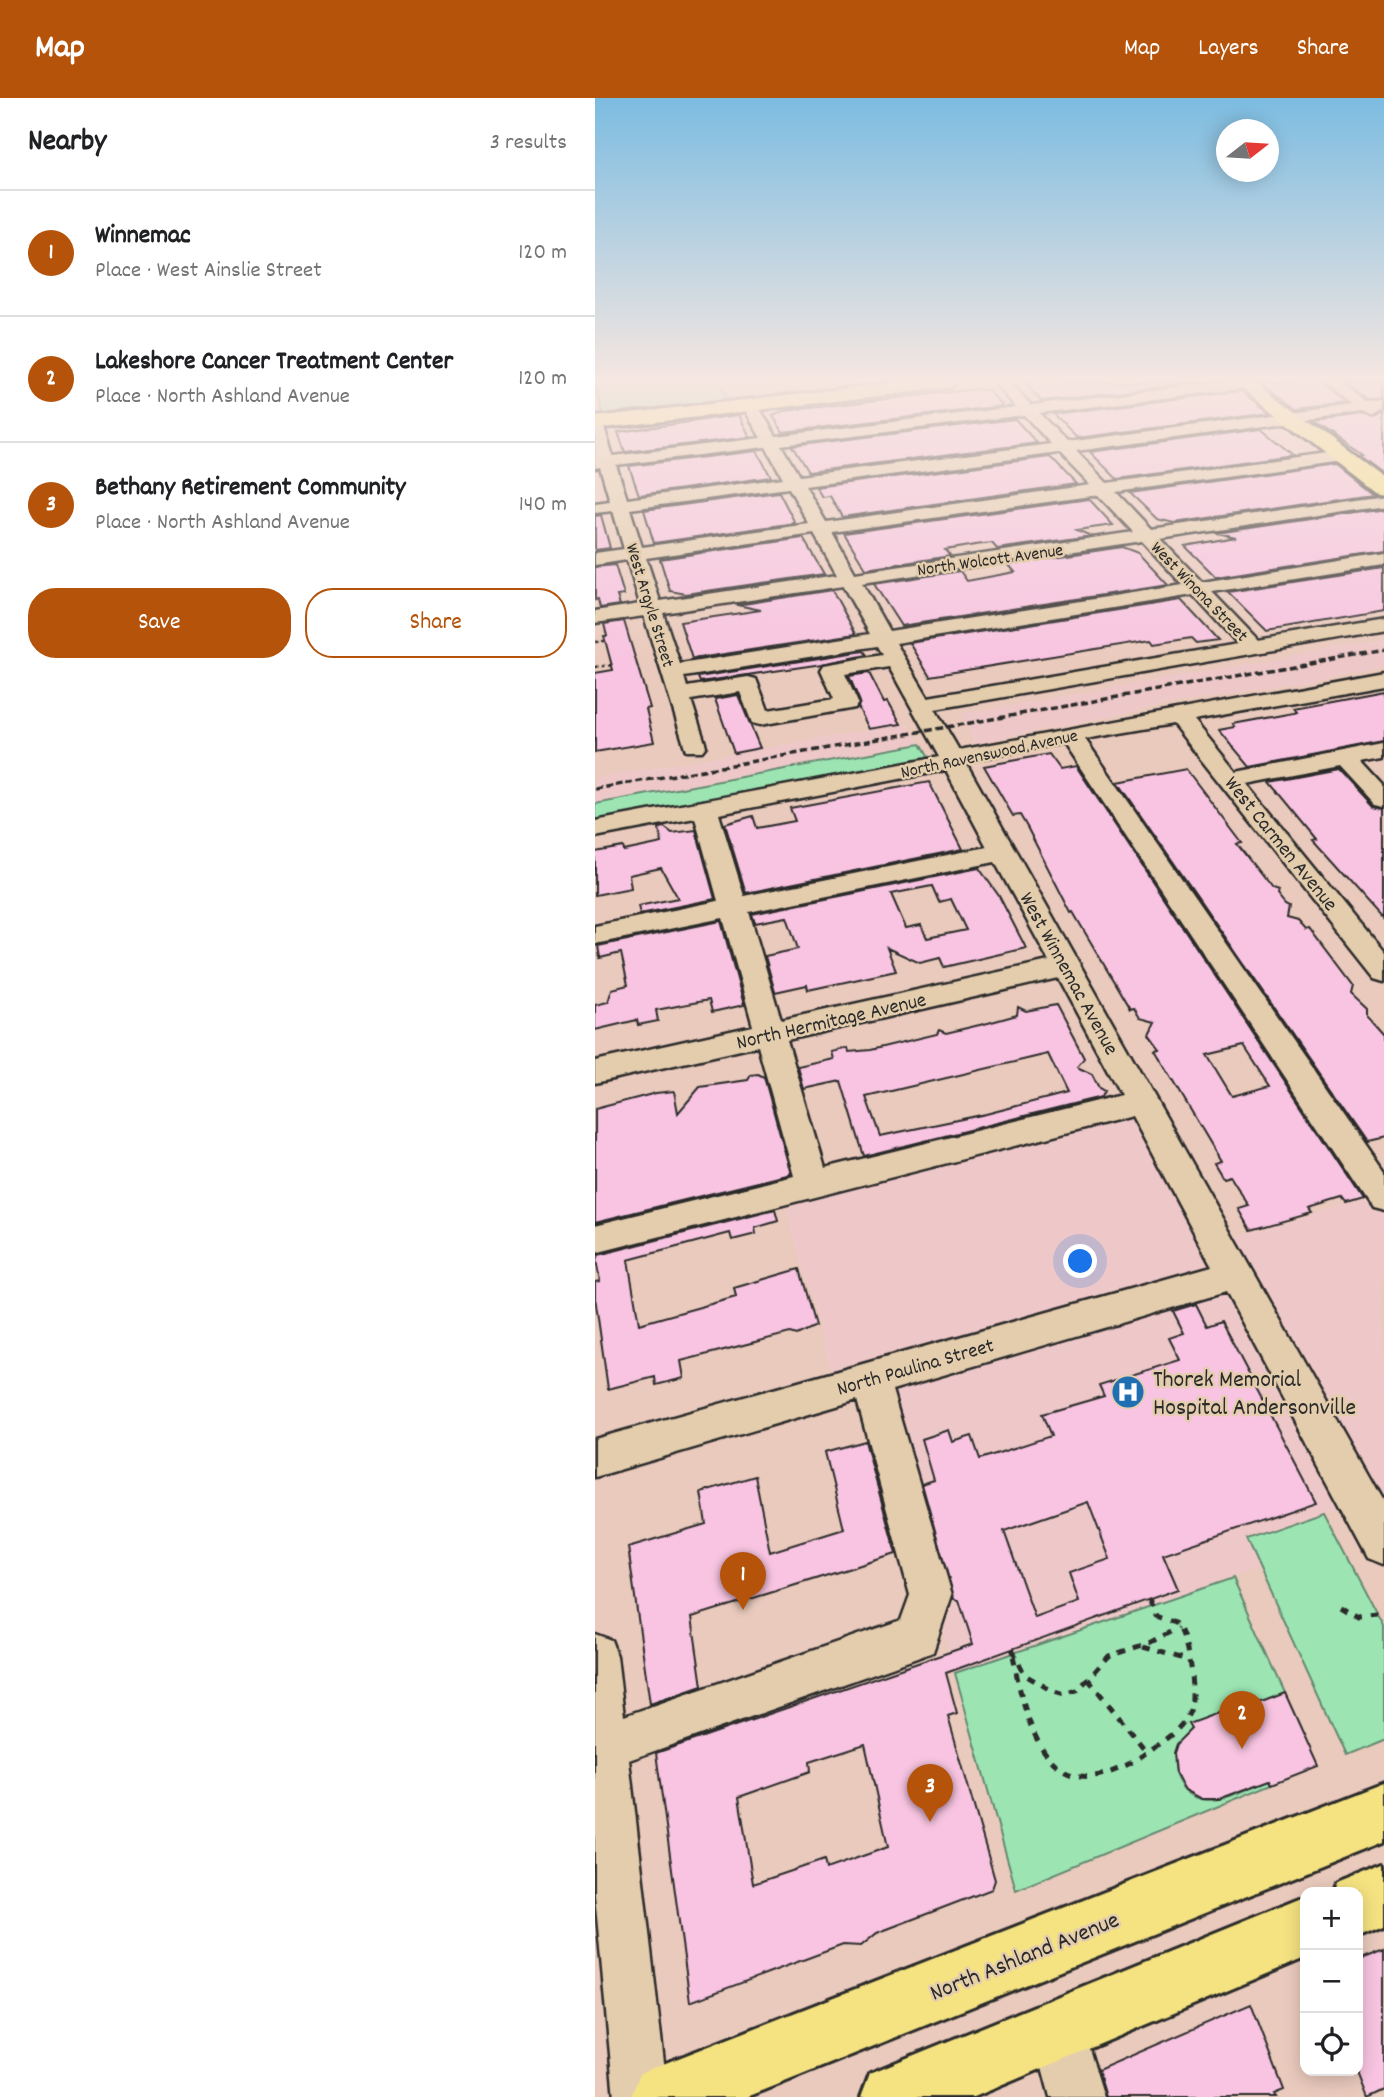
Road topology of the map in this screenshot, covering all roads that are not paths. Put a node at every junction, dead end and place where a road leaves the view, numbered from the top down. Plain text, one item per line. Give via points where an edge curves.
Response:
1 (607, 475) edge
2 (789, 475) edge
3 (853, 475) edge
4 (1090, 475) edge
5 (1202, 475) edge
6 (1367, 475) edge
7 (793, 483) junction
8 (1384, 488) edge
9 (1103, 489) junction
10 (1384, 500) edge
11 (620, 505) junction
12 (595, 509) edge
13 (819, 528) junction
14 (1147, 536) junction
15 (635, 554) junction
16 (595, 559) edge
17 (1384, 559) edge
18 (848, 580) junction
19 (1198, 588) junction
20 (652, 609) junction
21 (595, 617) edge
22 (1384, 625) edge
23 (881, 638) junction
24 (1254, 648) junction
25 (894, 660) junction
26 (671, 672) junction
27 (1384, 678) edge
28 (678, 695) junction
29 (921, 705) junction
30 (1179, 716) junction
31 (1070, 736) junction
32 (694, 746) dead end
33 (1384, 750) edge
34 (1345, 757) junction
35 (952, 759) junction
36 (1230, 779) junction
37 (1384, 799) edge
38 (705, 808) junction
39 (595, 829) edge
40 (1003, 852) junction
41 (733, 906) junction
42 (595, 935) edge
43 (1066, 967) junction
44 (1384, 971) edge
45 (769, 1033) junction
46 (595, 1072) edge
47 (1141, 1102) junction
48 (813, 1184) junction
49 (1384, 1198) edge
50 (595, 1239) edge
51 (1235, 1274) junction
52 (870, 1380) junction
53 (595, 1458) edge
54 (1384, 1544) edge
55 (595, 1656) edge
56 (600, 1747) edge
57 (1384, 1812) edge
58 (1384, 1894) edge
59 (1363, 1903) edge
60 (1300, 1929) edge
61 (1058, 2029) junction
62 (641, 2097) edge
63 (664, 2097) edge
64 (894, 2097) edge
65 (1077, 2097) edge

1 - 11 street, West Argyle Street
2 - 7 street, West Winnemac Avenue
3 - 7 street
4 - 9 street, West Winona Street
5 - 9 street
6 - 8 main road
7 - 11 street
7 - 13 street, West Winnemac Avenue
9 - 13 street
9 - 14 street, West Winona Street
10 - 14 street, North Wolcott Avenue
11 - 12 street
11 - 15 street, West Argyle Street
13 - 15 street
13 - 18 street, West Winnemac Avenue
14 - 18 street, North Wolcott Avenue
14 - 19 street, West Winona Street
15 - 16 street
15 - 20 street, West Argyle Street
17 - 19 street
18 - 20 street, North Wolcott Avenue
18 - 23 street, West Winnemac Avenue
19 - 23 street
19 - 24 street, West Winona Street
20 - 21 street, North Wolcott Avenue
20 - 26 street, West Argyle Street
22 - 24 street
23 - 25 street, West Winnemac Avenue
23 - 26 street
24 - 29 street
25 - 28 street via 832,670 847,703 760,718 748,684
25 - 29 street, West Winnemac Avenue
26 - 28 street, West Argyle Street
27 - 30 street, North Ravenswood Avenue
28 - 32 street, West Argyle Street
29 - 35 street, West Winnemac Avenue
30 - 31 street, North Ravenswood Avenue
30 - 36 street, West Carmen Avenue
31 - 35 street, North Ravenswood Avenue
31 - 49 street
33 - 34 street
34 - 36 street
34 - 37 street
35 - 38 street, North Ravenswood Avenue via 936,766
35 - 40 street, West Winnemac Avenue
36 - 44 street, West Carmen Avenue
38 - 39 street, North Ravenswood Avenue
38 - 41 street
40 - 41 street
40 - 43 street, West Winnemac Avenue
41 - 42 street
41 - 45 street
43 - 45 street, North Hermitage Avenue
43 - 47 street, West Winnemac Avenue
45 - 46 street, North Hermitage Avenue
45 - 48 street
47 - 48 street
47 - 51 street, West Winnemac Avenue
48 - 50 street
51 - 52 street, North Paulina Street
51 - 54 street, West Winnemac Avenue
52 - 53 street, North Paulina Street
52 - 56 street via 931,1595 917,1636
55 - 56 street
56 - 62 street
57 - 63 main road, North Ashland Avenue
58 - 59 main road
60 - 61 main road
61 - 64 main road
61 - 65 street

